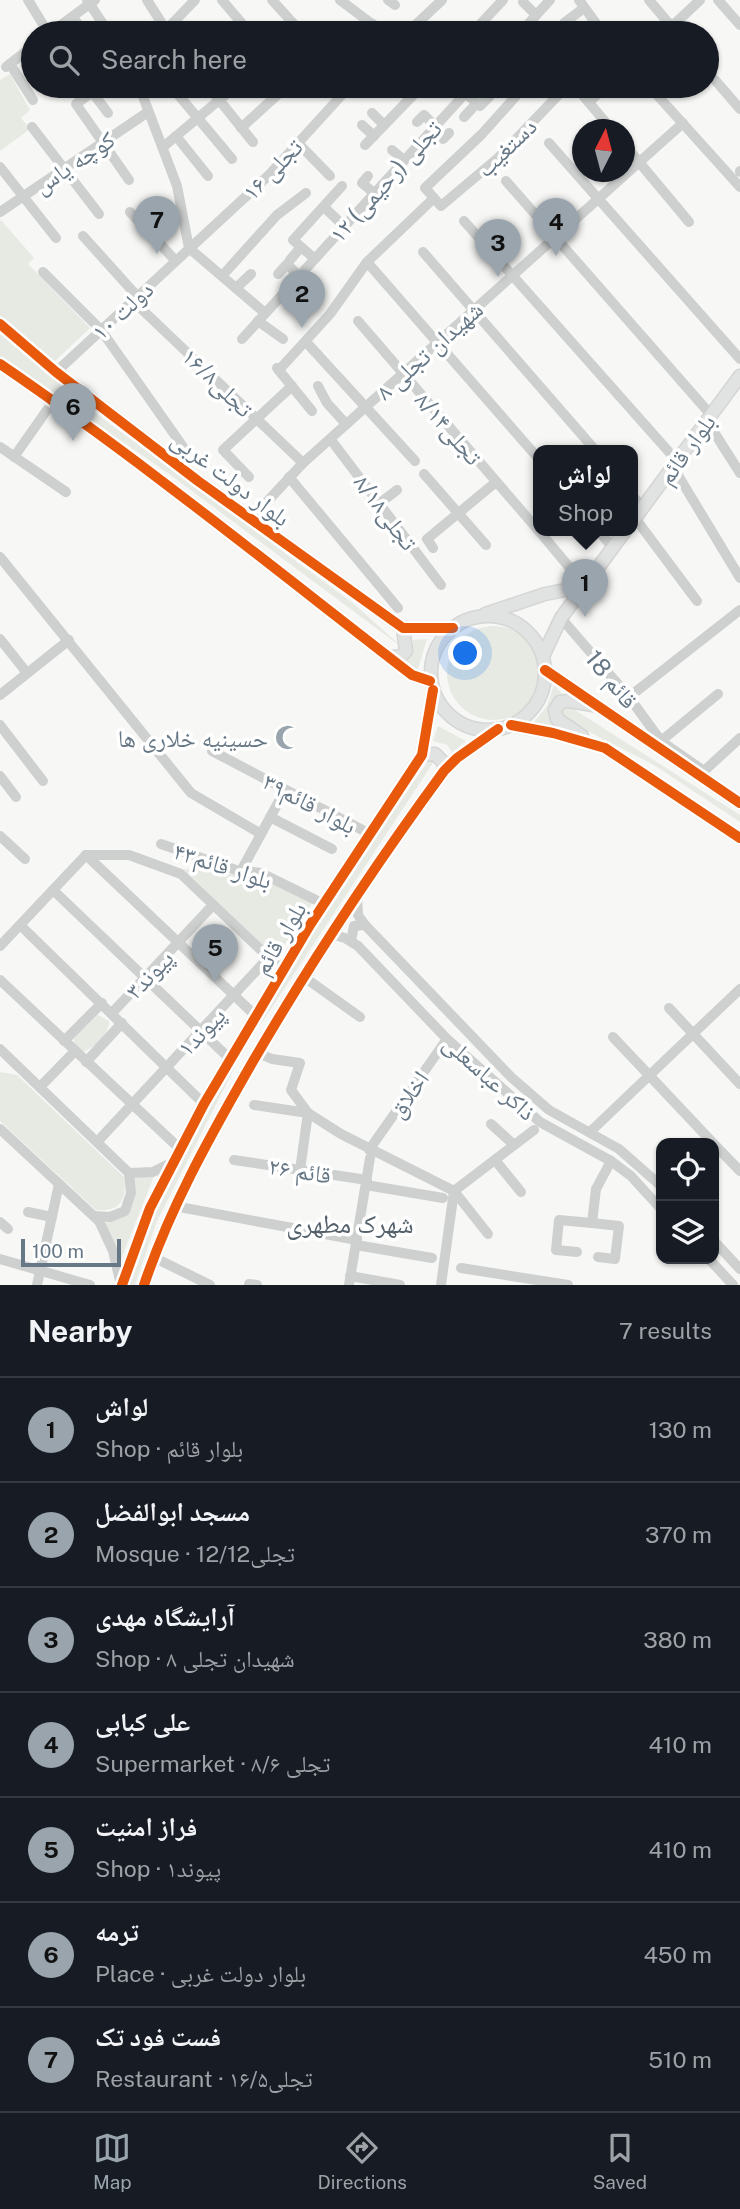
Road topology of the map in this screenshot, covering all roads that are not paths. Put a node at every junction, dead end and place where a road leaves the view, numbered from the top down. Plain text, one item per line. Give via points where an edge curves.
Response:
1 (28, 0) edge
2 (195, 0) edge
3 (222, 0) edge
4 (272, 0) edge
5 (340, 0) edge
6 (442, 0) edge
7 (503, 0) edge
8 (550, 0) edge
9 (649, 0) edge
10 (700, 0) edge
11 (718, 0) edge
12 (90, 1) edge
13 (147, 1) edge
14 (523, 2) dead end
15 (582, 4) edge
16 (46, 5) dead end
17 (137, 9) dead end
18 (231, 11) junction
19 (35, 12) junction
20 (536, 15) junction
21 (73, 17) junction
22 (222, 20) dead end
23 (41, 21) edge
24 (67, 21) edge
25 (76, 21) edge
26 (102, 21) edge
27 (160, 21) edge
28 (177, 21) edge
29 (240, 21) edge
30 (291, 21) edge
31 (369, 21) edge
32 (420, 21) edge
33 (483, 21) edge
34 (531, 21) edge
35 (566, 21) edge
36 (594, 21) edge
37 (664, 21) edge
38 (680, 21) edge
39 (740, 25) edge
40 (21, 55) edge
41 (21, 81) edge
42 (719, 85) edge
43 (84, 98) edge
44 (101, 98) edge
45 (143, 98) edge
46 (181, 98) edge
47 (221, 98) edge
48 (274, 98) edge
49 (339, 98) edge
50 (409, 98) edge
51 (461, 98) edge
52 (475, 98) edge
53 (488, 98) edge
54 (515, 98) edge
55 (556, 98) edge
56 (586, 98) edge
57 (594, 98) edge
58 (660, 98) edge
59 (219, 100) junction
60 (589, 102) junction
61 (479, 105) junction
62 (740, 109) edge
63 (148, 112) junction
64 (108, 113) dead end
65 (372, 113) dead end
66 (197, 117) junction
67 (464, 117) dead end
68 (603, 119) edge
69 (417, 122) dead end
70 (683, 123) junction
71 (362, 125) dead end
72 (384, 125) junction
73 (32, 127) dead end
74 (242, 128) junction
75 (434, 128) junction
76 (449, 133) dead end
77 (176, 136) junction
78 (374, 136) junction
79 (253, 142) dead end
80 (103, 143) junction
81 (549, 143) dead end
82 (298, 144) junction
83 (365, 145) dead end
84 (163, 147) junction
85 (392, 150) dead end
86 (635, 156) edge
87 (232, 159) dead end
88 (404, 160) junction
89 (640, 162) junction
90 (0, 167) edge
91 (64, 169) junction
92 (208, 176) dead end
93 (330, 176) dead end
94 (368, 176) dead end
95 (129, 180) dead end
96 (506, 181) dead end
97 (342, 186) dead end
98 (740, 187) edge
99 (306, 193) dead end
100 (374, 193) junction
101 (23, 197) junction
102 (599, 198) junction
103 (437, 202) junction
104 (324, 207) junction
105 (0, 212) edge
106 (130, 212) dead end
107 (99, 214) dead end
108 (464, 221) dead end
109 (689, 222) dead end
110 (344, 226) junction
111 (83, 236) dead end
112 (556, 237) junction
113 (56, 238) dead end
114 (301, 247) junction
115 (189, 248) junction
116 (423, 252) dead end
117 (315, 259) junction
118 (175, 260) junction
119 (290, 260) dead end
120 (368, 262) junction
121 (43, 272) dead end
122 (251, 274) dead end
123 (278, 274) dead end
124 (306, 274) junction
125 (222, 276) junction
126 (512, 276) junction
127 (236, 288) junction
128 (135, 298) junction
129 (474, 311) junction
130 (262, 317) junction
131 (358, 321) dead end
132 (0, 324) edge
133 (101, 330) junction
134 (242, 339) dead end
135 (283, 339) dead end
136 (439, 342) junction
137 (307, 343) junction
138 (740, 359) edge
139 (0, 364) edge
140 (56, 372) junction
141 (402, 374) junction
142 (740, 376) edge
143 (292, 386) junction
144 (318, 386) dead end
145 (54, 400) junction
146 (366, 407) junction
147 (312, 411) dead end
148 (709, 418) junction
149 (256, 419) junction
150 (346, 425) junction
151 (331, 440) junction
152 (591, 445) edge
153 (0, 447) edge
154 (186, 451) dead end
155 (533, 452) edge
156 (14, 457) junction
157 (415, 461) dead end
158 (303, 463) junction
159 (675, 464) junction
160 (740, 472) edge
161 (424, 474) dead end
162 (249, 477) dead end
163 (286, 481) junction
164 (496, 482) junction
165 (397, 490) dead end
166 (66, 492) dead end
167 (380, 503) junction
168 (460, 512) junction
169 (638, 515) edge
170 (638, 517) edge
171 (251, 519) junction
172 (533, 525) edge
173 (542, 536) edge
174 (603, 536) edge
175 (621, 536) edge
176 (486, 545) dead end
177 (433, 548) dead end
178 (613, 548) junction
179 (0, 557) edge
180 (740, 578) edge
181 (441, 584) dead end
182 (585, 586) junction
183 (697, 601) dead end
184 (398, 608) dead end
185 (740, 610) edge
186 (477, 617) junction
187 (561, 618) junction
188 (403, 628) junction
189 (453, 628) junction
190 (0, 639) edge
191 (69, 640) junction
192 (542, 656) junction
193 (389, 657) junction
194 (545, 670) junction
195 (27, 673) junction
196 (431, 686) junction
197 (718, 694) dead end
198 (0, 695) edge
199 (629, 697) junction
200 (600, 707) junction
201 (0, 725) edge
202 (511, 725) junction
203 (498, 729) junction
204 (740, 738) edge
205 (660, 741) junction
206 (605, 748) junction
207 (212, 751) dead end
208 (422, 755) junction
209 (444, 771) junction
210 (0, 776) edge
211 (43, 780) dead end
212 (285, 790) junction
213 (16, 797) dead end
214 (740, 803) edge
215 (270, 817) junction
216 (261, 834) junction
217 (372, 835) junction
218 (0, 836) edge
219 (740, 838) edge
220 (161, 844) dead end
221 (332, 849) dead end
222 (86, 855) junction
223 (25, 859) dead end
224 (242, 871) junction
225 (52, 890) junction
226 (358, 891) junction
227 (324, 904) junction
228 (214, 905) junction
229 (20, 925) junction
230 (365, 925) junction
231 (330, 934) junction
232 (351, 941) junction
233 (180, 942) junction
234 (0, 946) edge
235 (269, 957) junction
236 (284, 971) junction
237 (304, 977) junction
238 (145, 978) junction
239 (0, 980) edge
240 (235, 995) junction
241 (738, 996) edge
242 (102, 1003) junction
243 (669, 1008) dead end
244 (112, 1013) junction
245 (360, 1017) dead end
246 (256, 1018) junction
247 (122, 1023) junction
248 (276, 1023) junction
249 (202, 1031) junction
250 (693, 1034) junction
251 (613, 1037) dead end
252 (447, 1039) junction
253 (242, 1040) junction
254 (64, 1041) junction
255 (0, 1049) edge
256 (75, 1051) junction
257 (258, 1052) junction
258 (230, 1059) junction
259 (86, 1062) junction
260 (166, 1066) junction
261 (649, 1075) junction
262 (740, 1084) edge
263 (40, 1087) junction
264 (131, 1104) junction
265 (204, 1104) junction
266 (254, 1105) dead end
267 (308, 1113) junction
268 (491, 1124) dead end
269 (0, 1129) edge
270 (534, 1130) dead end
271 (590, 1132) junction
272 (709, 1138) edge
273 (97, 1142) junction
274 (514, 1144) junction
275 (179, 1148) junction
276 (719, 1148) edge
277 (370, 1154) junction
278 (234, 1160) dead end
279 (495, 1160) junction
280 (611, 1161) junction
281 (171, 1163) junction
282 (300, 1170) junction
283 (740, 1171) edge
284 (129, 1173) junction
285 (366, 1182) junction
286 (656, 1182) edge
287 (59, 1184) junction
288 (454, 1191) junction
289 (521, 1192) dead end
290 (443, 1198) dead end
291 (656, 1204) edge
292 (174, 1206) junction
293 (27, 1212) dead end
294 (94, 1216) junction
295 (52, 1217) junction
296 (592, 1223) junction
297 (488, 1234) dead end
298 (356, 1242) junction
299 (719, 1246) edge
300 (577, 1252) dead end
301 (598, 1256) dead end
302 (153, 1257) junction
303 (432, 1258) dead end
304 (0, 1259) edge
305 (714, 1264) edge
306 (461, 1268) dead end
307 (740, 1269) edge
308 (40, 1271) junction
309 (349, 1281) edge
310 (530, 1282) edge
311 (37, 1285) edge
312 (90, 1285) edge
313 (122, 1285) edge
314 (144, 1285) edge
315 (210, 1285) edge
316 (400, 1285) edge
317 (442, 1285) edge
318 (568, 1285) edge
319 (733, 1285) edge

1 - 19 street
2 - 28 street
3 - 18 street
4 - 30 street
5 - 31 street
6 - 32 street
7 - 33 street
8 - 20 street
9 - 37 street
10 - 38 street
11 - 39 street
12 - 21 street
12 - 26 street
13 - 17 street
13 - 27 street
14 - 20 street
15 - 35 street
15 - 36 street
16 - 19 street
18 - 22 street
18 - 29 street
19 - 23 street
20 - 34 street
21 - 24 street
21 - 25 street
40 - 41 street via 8,65
42 - 62 street
43 - 80 street via 76,104
44 - 64 street
45 - 63 street
46 - 66 street
47 - 59 street
48 - 74 street
49 - 82 street, ۱۶ تجلی
50 - 72 street
51 - 75 street, ۱۲ تجلی (رحیمی)
52 - 61 street
53 - 61 street
54 - 103 street via 425,188
55 - 103 street, دستغیب via 498,159
56 - 60 street
57 - 60 street
58 - 70 street
59 - 66 street
59 - 74 street
60 - 68 street
61 - 67 street
63 - 80 street, کوچه یاس
63 - 84 street
65 - 72 street
66 - 77 street
66 - 87 street
69 - 75 street via 424,115
70 - 89 street, شهیدان تجلی ۸
70 - 98 street
71 - 78 street
72 - 78 street
73 - 91 street
74 - 79 street
75 - 76 street via 443,139
75 - 88 street, ۱۲ تجلی (رحیمی)
77 - 84 street
77 - 92 street
78 - 83 street
80 - 91 street, کوچه یاس
80 - 95 street
81 - 102 street
82 - 93 street
82 - 115 street, ۱۶ تجلی
84 - 115 street via 177,186
85 - 88 street
86 - 89 street
88 - 100 street, ۱۲ تجلی (رحیمی)
89 - 102 street, شهیدان تجلی ۸
89 - 109 street
90 - 101 street
91 - 101 street, کوچه یاس
91 - 107 street
94 - 100 street via 362,183
96 - 112 street
97 - 104 street
99 - 125 street via 277,215
100 - 110 street, ۱۲ تجلی (رحیمی)
101 - 105 street, کوچه یاس
101 - 113 street
102 - 112 street, شهیدان تجلی ۸
102 - 138 street
103 - 120 street, دستغیب
104 - 110 street
104 - 114 street via 293,240
106 - 118 street
108 - 126 street
110 - 117 street, ۱۲ تجلی (رحیمی)
111 - 128 street, تجلی۱۶/۸
112 - 126 street, شهیدان تجلی ۸
112 - 148 street
114 - 117 street
114 - 119 street
115 - 118 street, ۱۰ دولت
115 - 125 street
116 - 129 street
117 - 124 street, ۱۲ تجلی (رحیمی)
118 - 128 street, ۱۰ دولت
120 - 136 street
120 - 137 street, دستغیب
121 - 133 street
122 - 127 street
123 - 124 street via 287,264
124 - 130 street, ۱۲ تجلی (رحیمی)
125 - 127 street
126 - 129 street, شهیدان تجلی ۸
126 - 159 street
127 - 130 street
128 - 133 street, ۱۰ دولت
128 - 149 street, تجلی۱۶/۸
129 - 136 street, شهیدان تجلی ۸
129 - 152 street
130 - 134 street, ۱۲ تجلی (رحیمی)
130 - 135 street
131 - 141 street, تجلی۸‌/۱۴
132 - 140 main road, بلوار دولت غربی
133 - 140 street, ۱۰ دولت
133 - 154 street
136 - 141 street, شهیدان تجلی ۸
136 - 155 street
137 - 143 street, دستغیب via 278,369
137 - 146 street
139 - 145 main road, بلوار دولت غربی
140 - 171 main road, بلوار دولت غربی
141 - 146 street, شهیدان تجلی ۸
141 - 164 street, تجلی۸‌/۱۴
142 - 148 main road, بلوار قائم
143 - 147 street
143 - 149 street
144 - 150 street
145 - 156 street
145 - 193 main road, بلوار دولت غربی
146 - 150 street, شهیدان تجلی ۸
146 - 157 street
148 - 159 main road, بلوار قائم
148 - 160 street
149 - 158 street, تجلی۱۶/۸
149 - 162 street via 223,450
150 - 151 street, شهیدان تجلی ۸
151 - 158 street, شهیدان تجلی ۸
151 - 167 street, تجلی۸/۱۸
153 - 156 street
156 - 166 street
158 - 163 street, شهیدان تجلی ۸
159 - 169 main road, بلوار قائم
159 - 180 street
161 - 168 street
163 - 171 street, شهیدان تجلی ۸
163 - 184 street
164 - 168 street
164 - 172 street, تجلی۸‌/۱۴
165 - 167 street
167 - 181 street, تجلی۸/۱۸
168 - 176 street
168 - 177 street via 427,539
170 - 183 street
171 - 188 main road, بلوار دولت غربی
173 - 182 street, تجلی۸‌/۱۴
174 - 178 street
175 - 178 main road
178 - 182 main road
179 - 191 street
182 - 186 main road
182 - 187 main road
185 - 199 street
186 - 189 main road
186 - 192 main road via 517,624
187 - 192 main road
187 - 199 street, 18 قائم
188 - 189 main road
188 - 193 main road via 406,651 400,657
189 - 196 main road via 435,650
190 - 195 street
191 - 195 street
191 - 216 street via 191,793
192 - 194 main road
193 - 196 main road, بلوار دولت غربی
194 - 200 main road
194 - 202 main road via 540,697
195 - 198 street
196 - 203 main road via 447,714 458,722 470,728
196 - 208 main road, بلوار قائم
197 - 205 street
199 - 205 street, 18 قائم
200 - 206 main road via 569,701 560,702 555,710 557,719 571,730
200 - 214 main road
201 - 211 street
202 - 203 main road
202 - 206 main road
203 - 209 main road, بلوار قائم
204 - 205 street via 704,771
206 - 219 main road
207 - 212 street, بلوار قائم۳۹
208 - 209 main road via 435,754 444,763
208 - 217 main road, بلوار قائم
209 - 226 main road, بلوار قائم
210 - 213 street
212 - 215 street
212 - 217 street, بلوار قائم۳۹
215 - 216 street
215 - 221 street
216 - 224 street
217 - 227 main road, بلوار قائم
218 - 223 street
220 - 224 street, بلوار قائم۴۳
222 - 225 street
222 - 228 street via 129,856 181,874
222 - 233 street
224 - 227 street, بلوار قائم۴۳ via 261,873
225 - 229 street
225 - 238 street
226 - 230 street via 356,902
226 - 231 main road, بلوار قائم
227 - 236 main road, بلوار قائم
228 - 233 street, پیوند۳
228 - 235 street
229 - 234 street
229 - 242 street
230 - 232 street via 354,926
230 - 271 street, ذاکر عباسعلی via 512,1077 549,1110
231 - 232 street, ذاکر عباسعلی
231 - 237 main road, بلوار قائم
232 - 252 street, ذاکر عباسعلی
233 - 238 street, پیوند۳
233 - 240 street
235 - 236 street
235 - 240 street, پیوند۱
236 - 246 main road, بلوار قائم
237 - 245 street
237 - 248 main road, بلوار قائم
238 - 244 street, پیوند۳
238 - 249 street
239 - 254 street
240 - 246 street
240 - 249 street, پیوند۱
241 - 250 street
242 - 244 street
242 - 254 street, پیوند۳
243 - 250 street
244 - 247 street
246 - 248 main road via 255,1028 261,1033
246 - 253 main road, بلوار قائم
247 - 259 street, پیوند۳
247 - 260 street
248 - 257 main road, بلوار قائم
249 - 258 street
249 - 260 street, پیوند۱
250 - 261 street
250 - 262 street
251 - 261 street
252 - 277 street, اخلاق
252 - 280 street, ذاکر عباسعلی via 540,1122
253 - 257 main road via 255,1038
253 - 258 main road, بلوار قائم
254 - 256 street
255 - 263 street
256 - 259 street
256 - 263 street
257 - 267 street via 300,1063 291,1090
257 - 292 main road, بلوار قائم
258 - 265 main road, بلوار قائم
259 - 264 street
260 - 264 street, پیوند۱
260 - 265 street
261 - 271 street
261 - 272 street
263 - 273 street
264 - 273 street, پیوند۱
264 - 275 street
265 - 275 main road, بلوار قائم
266 - 267 street
267 - 277 street
267 - 282 street
268 - 274 street
269 - 287 street
270 - 274 street
271 - 286 street, ذاکر عباسعلی via 619,1149
273 - 284 street
274 - 279 street
275 - 281 main road, بلوار قائم
276 - 283 street
277 - 285 street
277 - 288 street
278 - 282 street, قائم ۲۶
279 - 288 street
279 - 289 street
280 - 291 street, ذاکر عباسعلی
280 - 296 street via 596,1189
281 - 284 street via 153,1171
281 - 313 main road, بلوار قائم
282 - 285 street, قائم ۲۶
284 - 294 street via 131,1194 125,1212
285 - 290 street, قائم ۲۶
285 - 298 street
287 - 294 street
287 - 295 street
288 - 297 street
288 - 317 street
292 - 298 street
292 - 302 main road, بلوار قائم
293 - 295 street
294 - 313 street via 109,1242
295 - 308 street
296 - 300 street via 559,1220 556,1250
296 - 301 street via 619,1226 615,1259
298 - 303 street
298 - 309 street
299 - 307 street
302 - 314 main road, بلوار قائم
302 - 315 street
304 - 308 street
305 - 319 street
306 - 310 street
308 - 311 street
308 - 312 street
309 - 316 street
310 - 318 street

